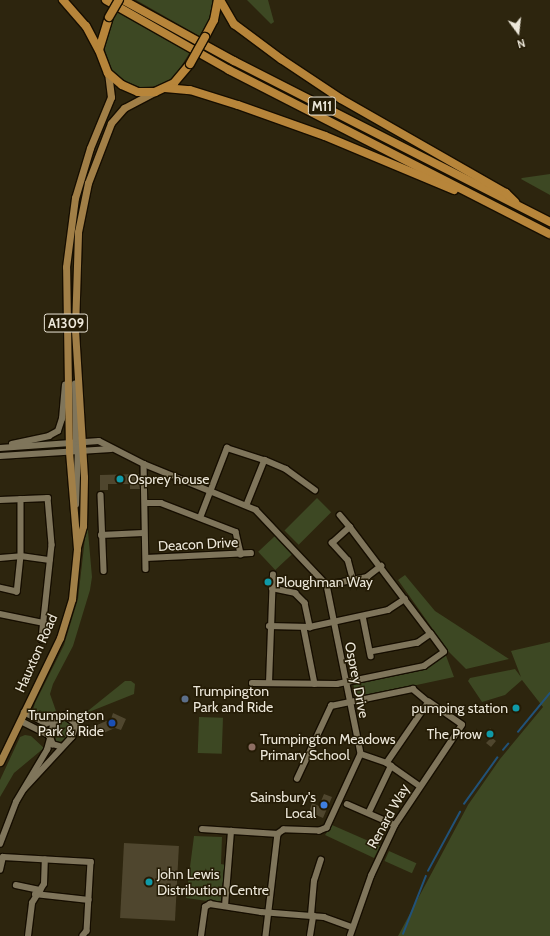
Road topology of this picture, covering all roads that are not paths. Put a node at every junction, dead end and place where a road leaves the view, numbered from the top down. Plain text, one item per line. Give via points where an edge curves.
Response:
1 (63, 0) edge
2 (106, 0) edge
3 (119, 0) edge
4 (123, 0) edge
5 (219, 0) edge
6 (99, 50) junction
7 (108, 73) junction
8 (165, 88) junction
9 (155, 92) junction
10 (481, 198) junction
11 (523, 208) junction
12 (550, 222) edge
13 (550, 234) edge
14 (75, 330) junction
15 (67, 362) junction
16 (72, 443) junction
17 (80, 446) junction
18 (0, 448) edge
19 (114, 450) junction
20 (0, 456) edge
21 (265, 460) junction
22 (144, 464) junction
23 (315, 490) dead end
24 (210, 491) junction
25 (101, 495) dead end
26 (21, 499) junction
27 (0, 500) edge
28 (145, 503) junction
29 (247, 505) junction
30 (340, 515) dead end
31 (200, 518) junction
32 (350, 527) junction
33 (144, 533) junction
34 (101, 535) junction
35 (77, 549) junction
36 (251, 553) dead end
37 (240, 554) junction
38 (21, 556) junction
39 (0, 558) edge
40 (146, 558) junction
41 (50, 560) junction
42 (381, 566) junction
43 (146, 569) dead end
44 (104, 571) dead end
45 (273, 575) dead end
46 (353, 580) junction
47 (327, 586) junction
48 (0, 588) edge
49 (272, 588) junction
50 (405, 599) junction
51 (0, 614) edge
52 (363, 616) junction
53 (334, 622) junction
54 (44, 623) junction
55 (269, 626) junction
56 (307, 627) junction
57 (431, 634) junction
58 (42, 639) dead end
59 (346, 682) junction
60 (252, 683) dead end
61 (269, 684) junction
62 (315, 684) junction
63 (426, 700) dead end
64 (350, 702) junction
65 (24, 712) junction
66 (21, 721) junction
67 (55, 722) junction
68 (50, 737) junction
69 (62, 747) junction
70 (361, 754) junction
71 (0, 762) edge
72 (389, 764) junction
73 (297, 779) dead end
74 (419, 785) junction
75 (24, 789) junction
76 (347, 804) dead end
77 (369, 812) junction
78 (395, 825) junction
79 (202, 829) dead end
80 (231, 831) junction
81 (278, 834) junction
82 (0, 844) edge
83 (46, 860) junction
84 (321, 860) dead end
85 (0, 870) edge
86 (16, 885) dead end
87 (40, 890) junction
88 (35, 894) junction
89 (89, 900) junction
90 (225, 906) junction
91 (269, 912) junction
92 (312, 915) junction
93 (352, 927) junction
94 (28, 936) edge
95 (83, 936) edge
96 (201, 936) edge
97 (266, 936) edge
98 (310, 936) edge
99 (350, 936) edge

1 - 6 highway via 86,26
2 - 10 highway, M11 via 229,70
3 - 6 highway, bridge via 109,17
4 - 11 highway, M11 via 234,61
5 - 8 highway, bridge via 214,20 190,64 180,78
5 - 11 highway, M11 via 234,24 281,59 341,99 506,193
6 - 7 highway
7 - 9 highway via 129,89
7 - 15 main road, A1309 via 110,97 84,165 72,215 66,267
8 - 9 highway
8 - 10 highway, M11 via 190,90 238,105 325,136 452,189
9 - 14 main road, A1309 via 132,103 118,114 98,151 88,183 78,232
10 - 13 highway, M11
11 - 12 highway, M11
14 - 16 street
14 - 17 main road, A1309
15 - 16 main road, A1309
15 - 18 street via 62,419 58,430 49,436
16 - 17 main road, A1309
16 - 17 street
16 - 18 street
17 - 19 street
17 - 19 street via 99,442
17 - 20 street
17 - 35 main road, A1309 via 74,533
17 - 35 main road, A1309 via 83,526
19 - 22 street
21 - 23 street
21 - 24 street via 227,448
21 - 29 street
22 - 24 street
22 - 28 street, Deacon Drive
24 - 29 street
24 - 31 street
25 - 34 street
26 - 27 street
26 - 38 street
26 - 41 street via 48,498
28 - 31 street via 161,503
28 - 33 street, Deacon Drive
29 - 47 street via 256,510
30 - 32 street
31 - 37 street via 236,532
32 - 42 street
32 - 46 street via 332,543 348,561
33 - 34 street
33 - 40 street, Deacon Drive
34 - 44 street
35 - 65 main road, Hauxton Road / A1309 via 69,610 60,638
36 - 37 street, Deacon Drive
37 - 40 street, Deacon Drive
38 - 39 street
38 - 41 street
38 - 48 street via 17,592
40 - 43 street, Deacon Drive
41 - 54 street
42 - 46 street via 367,577
42 - 50 street
45 - 49 street
46 - 47 street
47 - 53 street, Osprey Drive
49 - 55 street
49 - 56 street via 289,589 305,603
50 - 52 street via 392,608
50 - 57 street
51 - 54 street
52 - 53 street
52 - 57 street via 371,654 418,643
53 - 56 street
53 - 59 street, Osprey Drive
54 - 58 street
55 - 56 street
55 - 61 street
56 - 62 street
57 - 59 street via 444,652 424,666
59 - 62 street
59 - 64 street, Osprey Drive
60 - 61 street
61 - 62 street
63 - 64 street via 414,689
64 - 70 street, Osprey Drive
64 - 73 street via 331,706
65 - 66 main road, Hauxton Road / A1309
65 - 67 street via 46,723
66 - 68 street
66 - 71 main road, Hauxton Road / A1309
67 - 68 street
67 - 69 street via 67,716 76,724 72,737
68 - 69 street via 53,744
68 - 75 street
69 - 75 street
70 - 72 street
70 - 81 street via 327,828 320,831 284,830
72 - 74 street
72 - 74 street, Renard Way via 429,702 462,726
72 - 77 street
74 - 78 street, Renard Way
75 - 82 street via 9,817
76 - 77 street
77 - 78 street
78 - 93 street, Renard Way via 373,870
79 - 80 street
80 - 81 street
80 - 90 street
81 - 91 street
83 - 85 street via 3,857
83 - 87 street via 44,884
83 - 89 street via 91,862
84 - 92 street via 314,881
86 - 87 street
87 - 88 street
88 - 89 street
88 - 94 street
89 - 95 street via 87,931
90 - 91 street
90 - 96 street via 210,904 205,907
91 - 92 street
91 - 97 street
92 - 93 street
92 - 98 street
93 - 99 street, Renard Way

